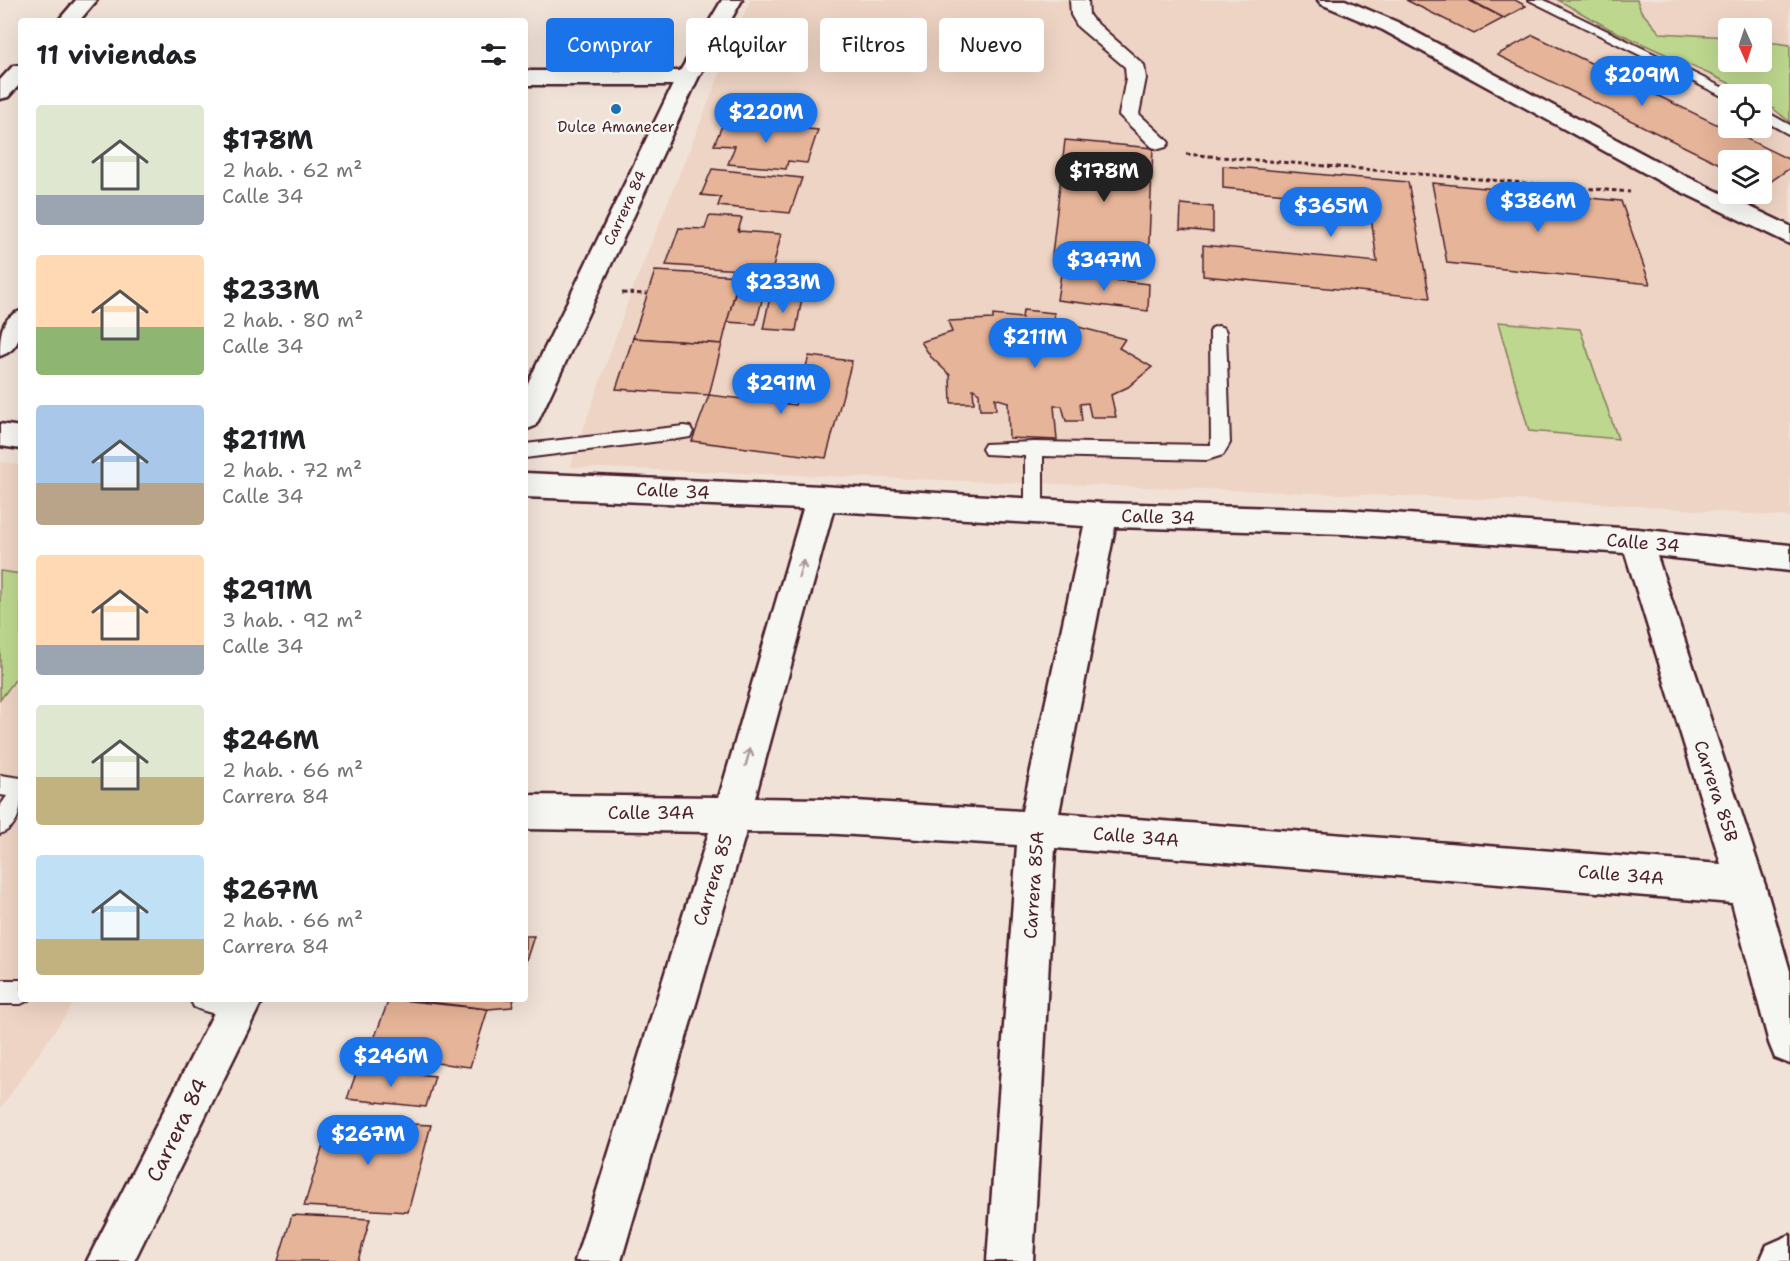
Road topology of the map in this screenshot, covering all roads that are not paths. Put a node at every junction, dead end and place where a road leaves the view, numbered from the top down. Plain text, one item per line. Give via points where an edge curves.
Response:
1 (87, 0) edge
2 (732, 0) edge
3 (1079, 0) edge
4 (1328, 0) edge
5 (1535, 0) edge
6 (71, 18) edge
7 (15, 75) edge
8 (528, 78) edge
9 (687, 78) junction
10 (1718, 89) edge
11 (0, 92) edge
12 (1772, 120) edge
13 (1790, 131) edge
14 (1159, 143) road end
15 (1790, 236) edge
16 (18, 324) edge
17 (1218, 333) dead end
18 (0, 346) edge
19 (528, 413) edge
20 (684, 432) dead end
21 (0, 435) edge
22 (18, 438) edge
23 (991, 448) dead end
24 (1034, 449) junction
25 (528, 451) edge
26 (528, 484) edge
27 (821, 498) junction
28 (1034, 510) junction
29 (1102, 515) junction
30 (1637, 541) junction
31 (1790, 558) edge
32 (0, 784) edge
33 (18, 787) edge
34 (18, 799) edge
35 (528, 812) edge
36 (733, 813) junction
37 (0, 824) edge
38 (1037, 829) junction
39 (1746, 885) junction
40 (0, 992) edge
41 (18, 992) edge
42 (227, 1002) edge
43 (1790, 1043) edge
44 (1790, 1258) edge
45 (110, 1261) edge
46 (598, 1261) edge
47 (1010, 1261) edge
48 (1783, 1261) edge

1 - 6 street
2 - 9 street, Carrera 84
3 - 14 street via 1085,23 1134,65 1136,78 1129,115
4 - 15 street via 1390,26 1669,177
5 - 10 lane
7 - 11 street
8 - 9 street
9 - 19 street, Carrera 84
12 - 13 lane
16 - 18 street
17 - 24 lane via 1221,443 1217,450 1207,453
20 - 25 lane
21 - 22 street
23 - 24 lane
24 - 28 lane
26 - 27 street, Calle 34
27 - 28 street, Calle 34
36 -> 27 street, Carrera 85
28 - 29 street, Calle 34
29 - 30 street, Calle 34 via 1345,522
29 - 38 street, Carrera 85A
30 - 31 street, Calle 34
30 - 39 street, Carrera 85B
32 - 33 lane
34 - 37 lane
35 - 36 street, Calle 34A
36 - 38 street, Calle 34A
36 - 46 street, Carrera 85
38 - 39 street, Calle 34A
38 - 47 street, Carrera 85A
39 - 43 street, Carrera 85B
40 - 41 lane
42 - 45 street, Carrera 84
44 - 48 street

